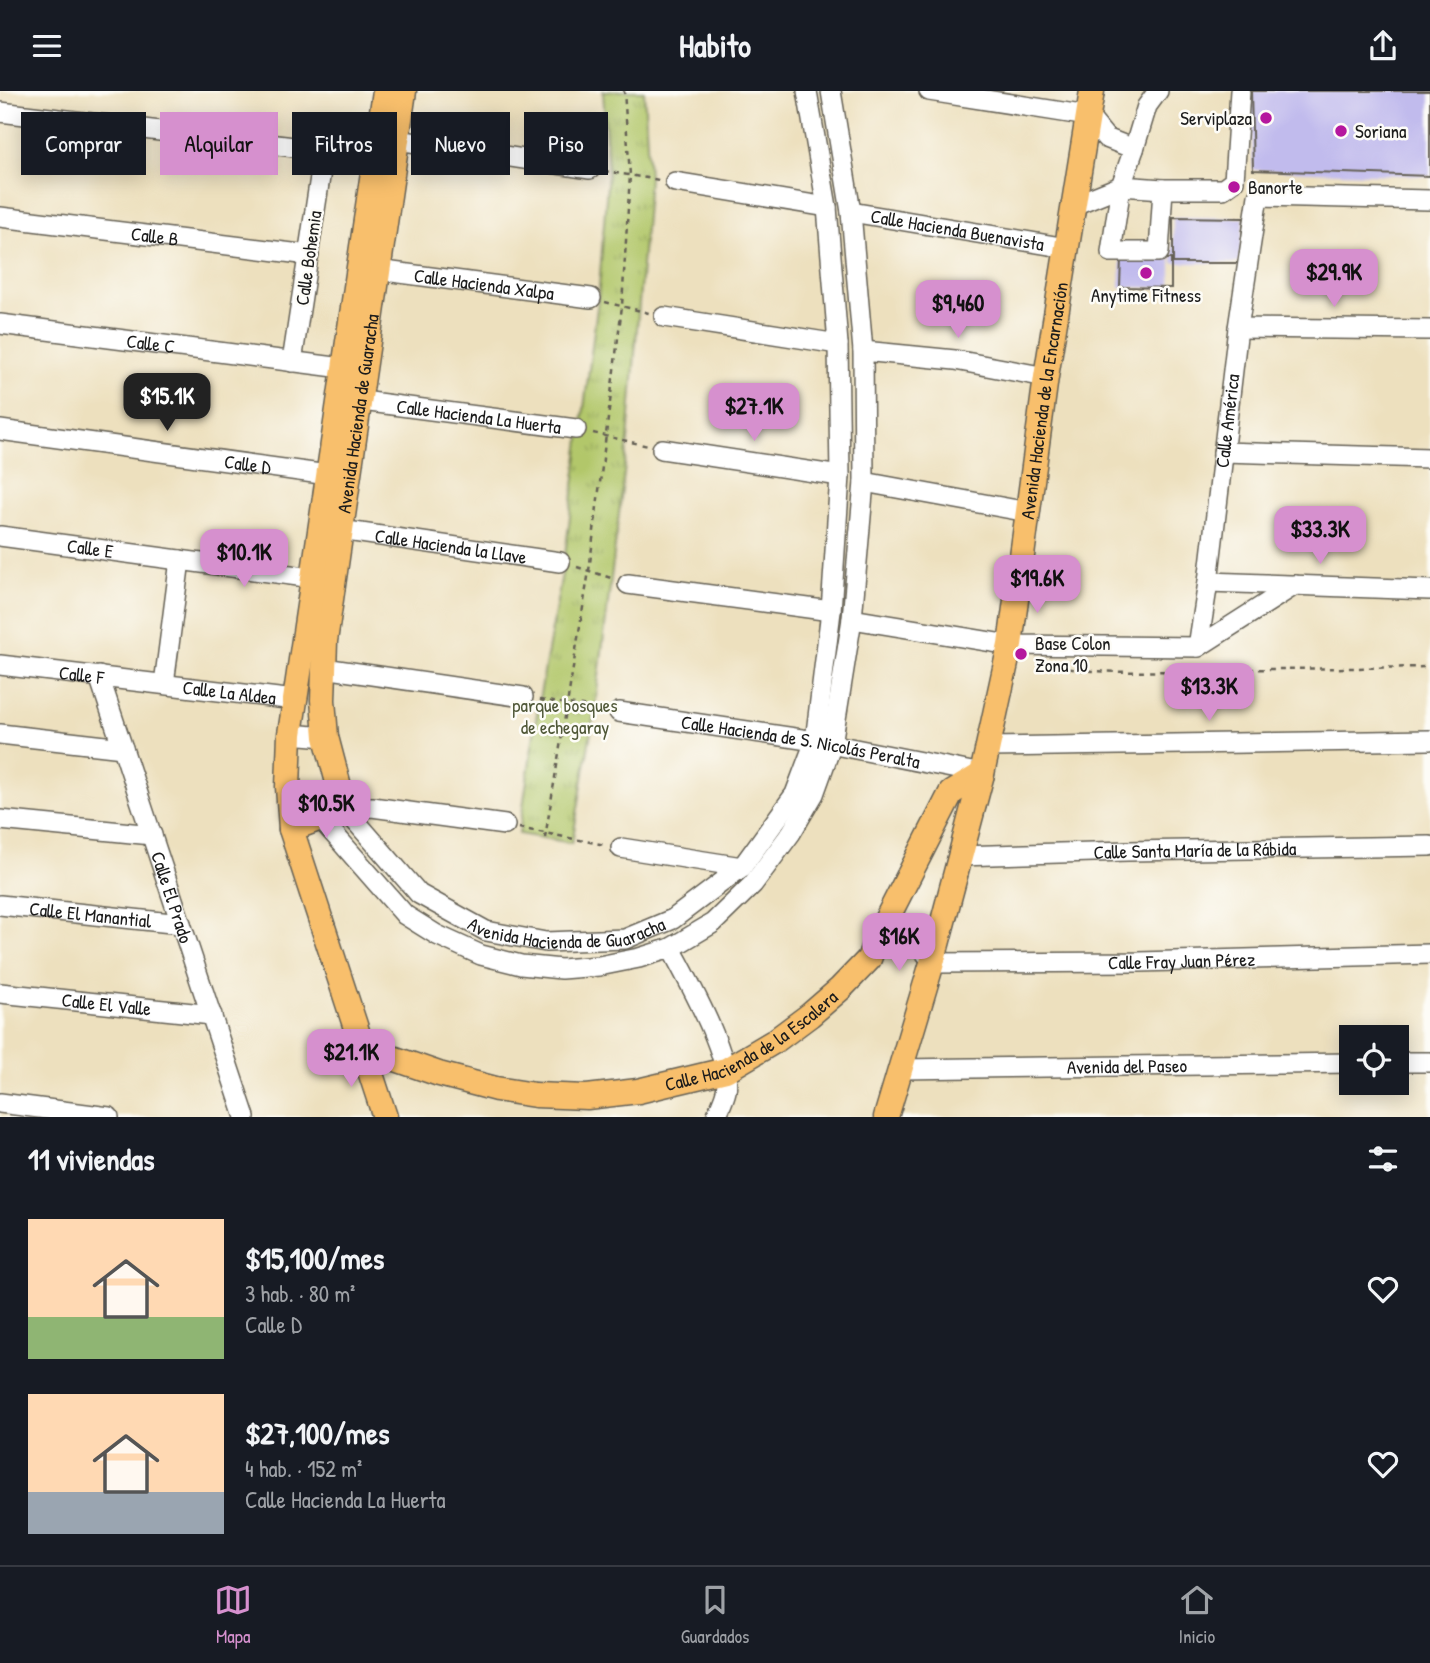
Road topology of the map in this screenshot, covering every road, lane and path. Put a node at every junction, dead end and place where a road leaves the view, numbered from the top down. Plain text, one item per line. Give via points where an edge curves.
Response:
1 (385, 91) edge
2 (404, 91) edge
3 (624, 91) edge
4 (807, 91) edge
5 (831, 91) edge
6 (929, 91) edge
7 (1092, 91) edge
8 (1158, 91) edge
9 (1240, 91) edge
10 (0, 112) edge
11 (386, 112) edge
12 (397, 112) edge
13 (835, 115) junction
14 (1088, 116) junction
15 (811, 118) junction
16 (397, 139) edge
17 (1134, 149) junction
18 (524, 159) edge
19 (608, 172) edge
20 (381, 175) edge
21 (385, 175) edge
22 (630, 175) junction
23 (675, 182) joint
24 (1121, 186) junction
25 (1163, 188) junction
26 (1430, 200) edge
27 (1074, 205) junction
28 (827, 207) junction
29 (850, 212) junction
30 (0, 217) edge
31 (1067, 247) junction
32 (309, 255) junction
33 (377, 269) junction
34 (591, 299) joint
35 (622, 306) junction
36 (664, 317) joint
37 (0, 324) edge
38 (1238, 328) junction
39 (1430, 330) edge
40 (838, 344) junction
41 (863, 351) junction
42 (292, 362) junction
43 (344, 368) junction
44 (839, 373) junction
45 (863, 377) junction
46 (1046, 377) junction
47 (349, 399) junction
48 (576, 429) joint
49 (0, 430) edge
50 (607, 436) junction
51 (840, 446) junction
52 (662, 449) joint
53 (864, 450) junction
54 (1223, 452) junction
55 (1430, 458) edge
56 (328, 475) junction
57 (840, 476) junction
58 (864, 482) junction
59 (1028, 512) junction
60 (341, 530) junction
61 (0, 536) edge
62 (180, 560) junction
63 (560, 562) joint
64 (589, 571) junction
65 (313, 578) junction
66 (1208, 582) junction
67 (628, 584) joint
68 (1295, 585) junction
69 (1430, 590) edge
70 (831, 611) junction
71 (852, 619) junction
72 (315, 639) junction
73 (1019, 645) junction
74 (1198, 647) junction
75 (0, 665) edge
76 (324, 667) junction
77 (1430, 667) edge
78 (99, 677) junction
79 (164, 684) junction
80 (523, 697) joint
81 (295, 700) junction
82 (568, 704) junction
83 (619, 712) joint
84 (0, 734) edge
85 (290, 734) junction
86 (326, 737) junction
87 (1430, 740) edge
88 (824, 743) junction
89 (988, 747) junction
90 (123, 748) junction
91 (982, 774) junction
92 (345, 809) junction
93 (320, 818) junction
94 (0, 820) edge
95 (505, 825) joint
96 (291, 829) junction
97 (545, 833) junction
98 (152, 835) junction
99 (544, 838) dead end
100 (1430, 846) edge
101 (621, 848) joint
102 (959, 856) junction
103 (742, 867) junction
104 (0, 905) edge
105 (181, 924) junction
106 (671, 948) junction
107 (872, 951) junction
108 (1430, 954) edge
109 (930, 968) junction
110 (0, 993) edge
111 (212, 1015) junction
112 (361, 1047) junction
113 (1409, 1062) edge
114 (1430, 1062) edge
115 (1339, 1063) edge
116 (901, 1069) junction
117 (726, 1070) junction
118 (0, 1103) edge
119 (109, 1117) edge
120 (245, 1117) edge
121 (385, 1117) edge
122 (716, 1117) edge
123 (886, 1117) edge

1 - 11 main road, Avenida Hacienda de Guaracha
2 - 12 main road, Avenida Hacienda de Guaracha
3 - 22 path
4 - 15 street, Avenida Hacienda de Guaracha
5 - 13 street, Avenida Hacienda de Guaracha
6 - 14 street
7 - 14 main road, Avenida Hacienda de la Encarnación
8 - 17 street via 1147,106
9 - 25 street via 1234,181 1223,189
10 - 32 street, Calle Bohemia via 311,149 322,164
13 - 15 street
13 - 29 street, Avenida Hacienda de Guaracha
14 - 17 street via 1106,138
14 - 27 main road, Avenida Hacienda de la Encarnación
15 - 28 street, Avenida Hacienda de Guaracha
16 - 18 street
17 - 24 street
19 - 22 path
20 - 43 main road, Avenida Hacienda de Guaracha
21 - 33 main road, Avenida Hacienda de Guaracha
22 - 23 path
22 - 35 path
23 - 28 street
24 - 25 street
24 - 25 street via 1111,252 1159,252
24 - 27 street
26 - 38 street, Calle América via 1258,195
27 - 31 main road, Avenida Hacienda de la Encarnación
28 - 40 street, Avenida Hacienda de Guaracha
29 - 31 street, Calle Hacienda Buenavista
29 - 41 street, Avenida Hacienda de Guaracha
30 - 32 street, Calle B
31 - 46 main road, Avenida Hacienda de la Encarnación
32 - 42 street, Calle Bohemia
33 - 34 street, Calle Hacienda Xalpa
33 - 47 main road, Avenida Hacienda de Guaracha
34 - 35 path
35 - 36 path
35 - 50 path
36 - 40 street
37 - 42 street, Calle C
38 - 39 street
38 - 54 street, Calle América
40 - 44 street, Avenida Hacienda de Guaracha
41 - 45 street, Avenida Hacienda de Guaracha
41 - 46 street via 955,360
42 - 43 street, Calle C
43 - 47 main road, Avenida Hacienda de Guaracha
44 - 45 street via 847,381
44 - 51 street, Avenida Hacienda de Guaracha
45 - 53 street, Avenida Hacienda de Guaracha
46 - 59 main road, Avenida Hacienda de la Encarnación
47 - 48 street, Calle Hacienda La Huerta
47 - 56 main road, Avenida Hacienda de Guaracha
47 - 60 main road, Avenida Hacienda de Guaracha
48 - 50 path
49 - 56 street, Calle D
50 - 52 path
50 - 64 path
51 - 53 street via 858,441
51 - 57 street, Avenida Hacienda de Guaracha
52 - 57 street
53 - 58 street, Avenida Hacienda de Guaracha
54 - 55 street
54 - 66 street, Calle América
56 - 65 main road, Avenida Hacienda de Guaracha
57 - 70 street, Avenida Hacienda de Guaracha
58 - 59 street
58 - 71 street, Avenida Hacienda de Guaracha
59 - 73 main road, Avenida Hacienda de la Encarnación
60 - 63 street, Calle Hacienda la Llave
60 - 72 main road, Avenida Hacienda de Guaracha
61 - 62 street, Calle E
62 - 65 street, Calle E
62 - 79 street
63 - 64 path
64 - 67 path
64 - 82 path
65 - 72 main road, Avenida Hacienda de Guaracha
66 - 68 street
66 - 74 street, Calle América
67 - 70 street
68 - 69 street
68 - 74 street
70 - 88 street, Avenida Hacienda de Guaracha
71 - 73 street
71 - 88 street, Avenida Hacienda de Guaracha
72 - 76 main road, Avenida Hacienda de Guaracha
72 - 81 main road, Avenida Hacienda de Guaracha
73 - 74 street
73 - 77 path via 1066,669
73 - 89 main road, Avenida Hacienda de la Encarnación
75 - 78 street, Calle F
76 - 80 street
76 - 86 main road, Avenida Hacienda de Guaracha
78 - 79 street, Calle F
78 - 90 street, Calle El Prado
79 - 81 street, Calle La Aldea
80 - 82 path
81 - 85 main road, Avenida Hacienda de Guaracha
82 - 83 path
82 - 97 path
83 - 88 street, Calle Hacienda de S. Nicolás Peralta
84 - 90 street
85 - 86 street
85 - 96 main road, Avenida Hacienda de Guaracha
86 - 92 main road, Avenida Hacienda de Guaracha
87 - 89 street
88 - 91 street, Calle Hacienda de S. Nicolás Peralta
88 - 103 street, Avenida Hacienda de Guaracha via 795,794
88 - 106 street, Avenida Hacienda de Guaracha via 814,794 753,884 713,923
89 - 91 main road, Avenida Hacienda de la Encarnación
90 - 98 street, Calle El Prado
91 - 102 main road, Avenida Hacienda de la Encarnación
91 - 107 main road, Calle Hacienda de la Escalera via 951,793
92 - 93 main road
92 - 95 street via 372,807
92 - 103 street, Avenida Hacienda de Guaracha via 419,894 486,931 546,942 625,939 673,919
93 - 96 main road
93 - 106 street, Avenida Hacienda de Guaracha via 405,915 481,955 561,969 599,966
94 - 98 street
95 - 97 path
96 - 112 main road, Avenida Hacienda de Guaracha
97 - 99 path
97 - 101 path
98 - 105 street, Calle El Prado
100 - 102 street, Calle Santa María de la Rábida
101 - 103 street
102 - 109 main road, Avenida Hacienda de la Encarnación
104 - 105 street, Calle El Manantial
105 - 111 street, Calle El Prado
106 - 117 street via 718,1043
107 - 109 street via 899,952
107 - 117 main road, Calle Hacienda de la Escalera via 810,1015
108 - 109 street, Calle Fray Juan Pérez
109 - 116 main road, Avenida Hacienda de la Encarnación
110 - 111 street, Calle El Valle
111 - 120 street, Calle El Prado
112 - 117 main road, Calle Hacienda de la Escalera via 439,1074 535,1095 587,1097 638,1091
112 - 121 main road, Avenida Hacienda de Guaracha
113 - 114 street
115 - 116 street, Avenida del Paseo
116 - 123 main road, Avenida Hacienda de la Encarnación
117 - 122 street via 726,1090
118 - 119 street

